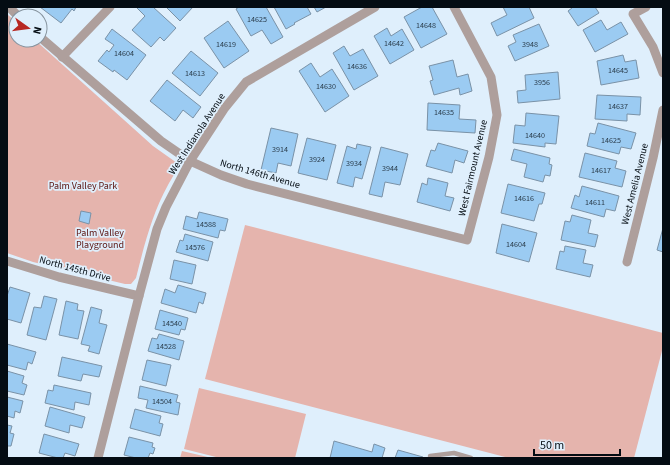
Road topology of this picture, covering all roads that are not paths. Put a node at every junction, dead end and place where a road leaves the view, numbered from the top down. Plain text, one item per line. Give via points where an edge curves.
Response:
1 (110, 7) edge
2 (375, 7) edge
3 (454, 7) edge
4 (646, 7) edge
5 (631, 10) edge
6 (48, 44) edge
7 (62, 57) junction
8 (663, 73) edge
9 (663, 110) edge
10 (190, 161) junction
11 (467, 240) joint
12 (7, 261) edge
13 (627, 262) dead end
14 (139, 296) junction
15 (430, 456) dead end
16 (98, 458) edge
17 (471, 458) edge

1 - 7 street
2 - 10 street, West Indianola Avenue via 246,82 224,109
3 - 11 street, West Fairmount Avenue via 491,77 497,115 489,157
4 - 5 street
5 - 8 street via 653,47
6 - 7 street, North 146th Avenue
7 - 10 street, North 146th Avenue via 160,142
9 - 13 street, West Amelia Avenue
10 - 11 street, North 146th Avenue via 247,184
10 - 14 street, West Indianola Avenue via 157,229
12 - 14 street, North 145th Drive via 59,277
14 - 16 street, West Indianola Avenue
15 - 17 lane via 454,453

